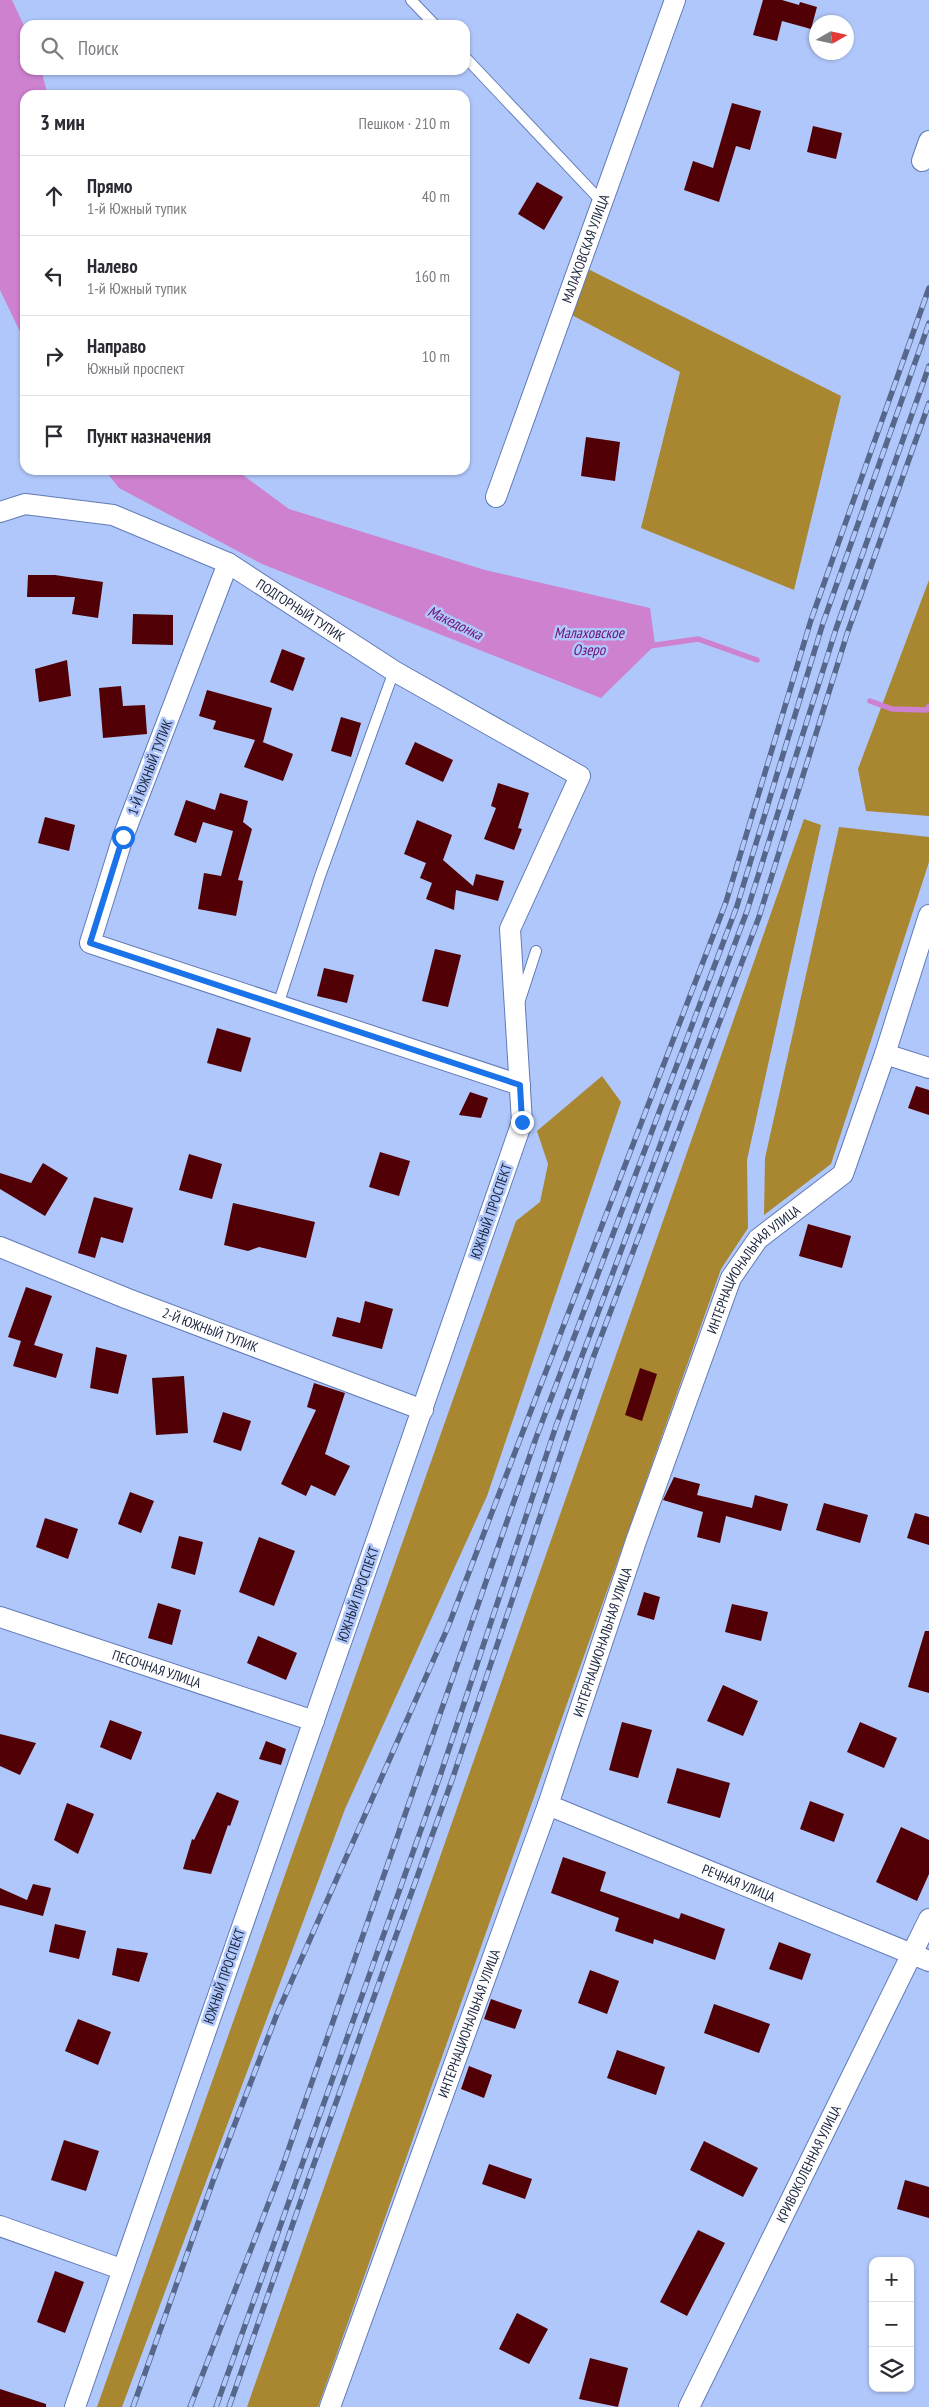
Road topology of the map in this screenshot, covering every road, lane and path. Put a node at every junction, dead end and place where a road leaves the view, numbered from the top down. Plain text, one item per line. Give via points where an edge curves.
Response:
1 (411, 0) edge
2 (675, 0) edge
3 (429, 20) edge
4 (470, 62) edge
5 (929, 141) edge
6 (922, 161) dead end
7 (602, 202) junction
8 (496, 497) dead end
9 (0, 512) edge
10 (228, 563) junction
11 (394, 672) junction
12 (580, 776) joint
13 (929, 915) edge
14 (536, 951) dead end
15 (278, 1005) junction
16 (515, 1014) junction
17 (885, 1054) junction
18 (929, 1068) edge
19 (520, 1085) junction
20 (0, 1247) edge
21 (423, 1410) junction
22 (0, 1616) edge
23 (314, 1721) junction
24 (548, 1805) junction
25 (929, 1919) edge
26 (920, 1958) edge
27 (0, 2226) edge
28 (121, 2269) junction
29 (75, 2407) edge
30 (330, 2407) edge
31 (689, 2407) edge

1 - 3 lane
2 - 7 street, МАЛАХОВСКАЯ УЛИЦА
4 - 7 lane
5 - 6 street
7 - 8 street, МАЛАХОВСКАЯ УЛИЦА
9 - 10 street, ПОДГОРНЫЙ ТУПИК via 24,504 113,515
10 - 11 street, ПОДГОРНЫЙ ТУПИК
10 - 15 street, 1-Й ЮЖНЫЙ ТУПИК via 123,837 90,943
11 - 12 street, ПОДГОРНЫЙ ТУПИК
11 - 15 lane via 320,876
12 - 16 street, ЮЖНЫЙ ПРОСПЕКТ via 510,929
13 - 17 street, ИНТЕРНАЦИОНАЛЬНАЯ УЛИЦА
14 - 16 lane
15 - 19 street, 1-Й ЮЖНЫЙ ТУПИК
16 - 19 street, ЮЖНЫЙ ПРОСПЕКТ
17 - 18 street
17 - 24 street, ИНТЕРНАЦИОНАЛЬНАЯ УЛИЦА via 843,1174 758,1239 731,1278 636,1541
19 - 21 street, ЮЖНЫЙ ПРОСПЕКТ via 522,1122
20 - 21 street, 2-Й ЮЖНЫЙ ТУПИК via 128,1300
21 - 23 street, ЮЖНЫЙ ПРОСПЕКТ
22 - 23 street, ПЕСОЧНАЯ УЛИЦА
23 - 28 street, ЮЖНЫЙ ПРОСПЕКТ
24 - 26 street, РЕЧНАЯ УЛИЦА
24 - 30 street, ИНТЕРНАЦИОНАЛЬНАЯ УЛИЦА
25 - 26 street, КРИВОКОЛЕННАЯ УЛИЦА
26 - 31 street, КРИВОКОЛЕННАЯ УЛИЦА
27 - 28 street
28 - 29 street, ЮЖНЫЙ ПРОСПЕКТ

